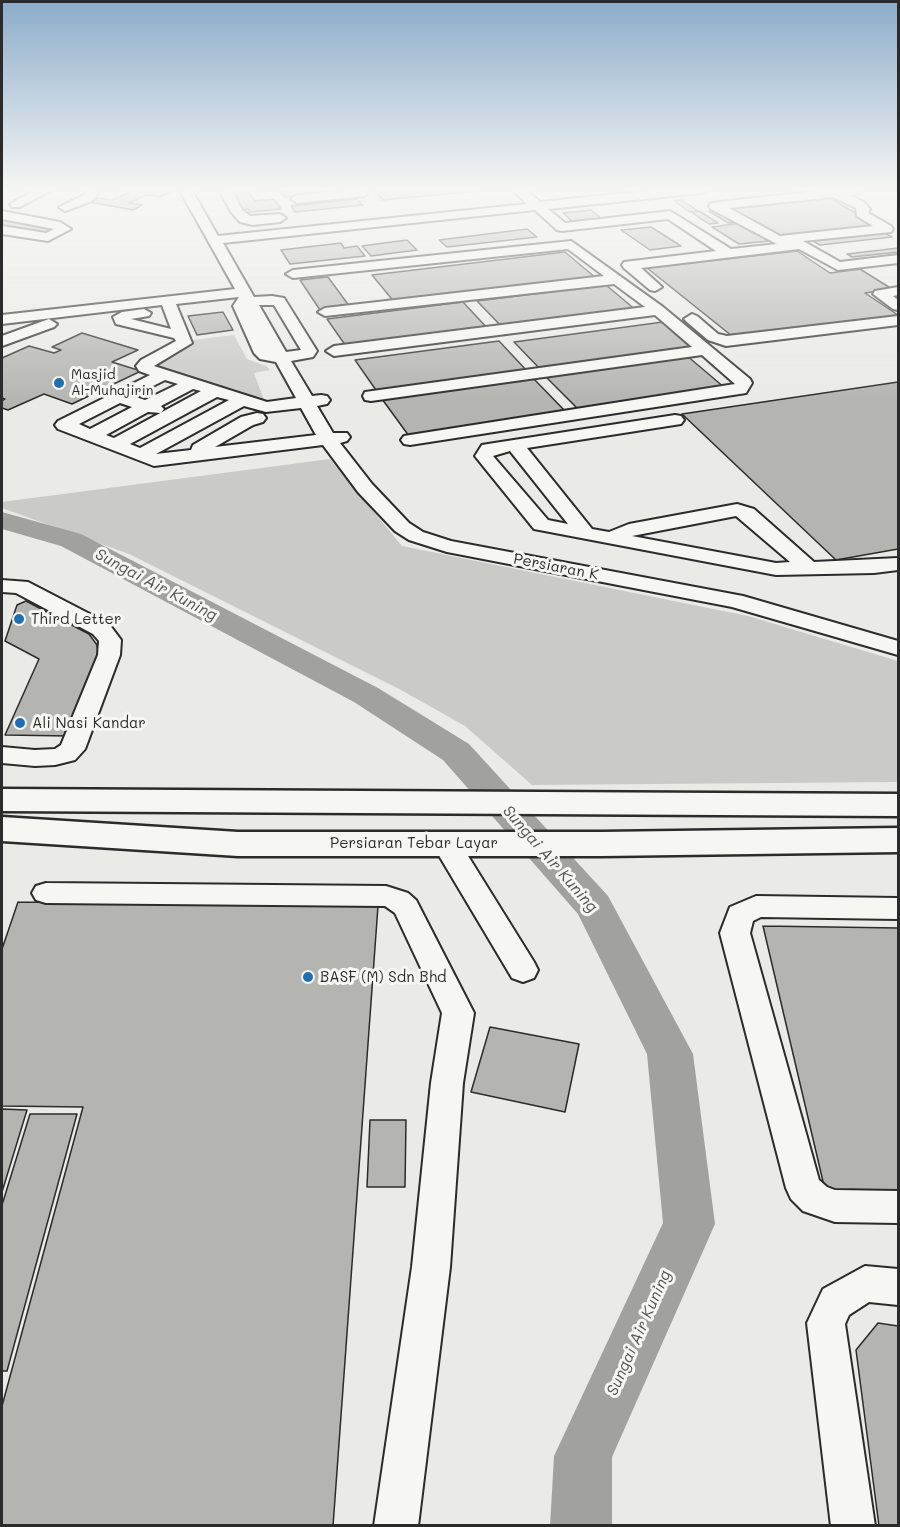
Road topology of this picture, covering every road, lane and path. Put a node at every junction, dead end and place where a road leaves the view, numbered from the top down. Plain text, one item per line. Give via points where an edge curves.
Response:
1 (225, 260) edge
2 (243, 260) edge
3 (425, 260) edge
4 (592, 260) edge
5 (668, 260) edge
6 (828, 260) edge
7 (887, 260) edge
8 (293, 274) dead end
9 (618, 279) junction
10 (898, 291) edge
11 (246, 297) junction
12 (265, 300) junction
13 (664, 302) junction
14 (170, 306) junction
15 (898, 306) edge
16 (325, 312) dead end
17 (126, 315) junction
18 (2, 319) edge
19 (898, 321) edge
20 (181, 334) junction
21 (2, 341) edge
22 (705, 350) junction
23 (334, 351) dead end
24 (303, 363) junction
25 (285, 365) junction
26 (164, 374) junction
27 (192, 383) junction
28 (216, 390) junction
29 (371, 396) dead end
30 (117, 397) junction
31 (244, 399) junction
32 (324, 400) junction
33 (306, 402) junction
34 (147, 406) junction
35 (262, 412) junction
36 (171, 415) junction
37 (675, 420) dead end
38 (198, 424) junction
39 (227, 433) junction
40 (90, 436) junction
41 (334, 437) junction
42 (410, 440) dead end
43 (272, 444) junction
44 (115, 445) junction
45 (515, 445) junction
46 (141, 455) junction
47 (192, 455) junction
48 (586, 534) junction
49 (612, 538) junction
50 (898, 564) edge
51 (810, 569) junction
52 (2, 586) edge
53 (898, 634) edge
54 (898, 648) edge
55 (2, 755) edge
56 (2, 800) edge
57 (898, 805) edge
58 (2, 829) edge
59 (898, 840) edge
60 (453, 842) junction
61 (46, 893) dead end
62 (898, 909) edge
63 (523, 970) dead end
64 (898, 1207) edge
65 (898, 1287) edge
66 (396, 1526) edge
67 (853, 1526) edge

1 - 11 street
2 - 12 street
3 - 8 street
4 - 9 street
5 - 13 street via 629,265
6 - 7 street via 838,266
9 - 13 street
9 - 16 street
10 - 15 street via 879,294
11 - 12 street
11 - 14 street
11 - 25 street via 240,306 262,353
12 - 24 street via 279,302 307,346 309,351
13 - 19 street via 713,337 726,341
13 - 22 street
13 - 23 street
14 - 17 street
14 - 18 street
14 - 20 street
17 - 20 street via 121,321
17 - 21 street via 49,324
20 - 26 street via 182,345 144,366
22 - 29 street
22 - 42 street via 744,383 740,389
24 - 25 street
24 - 32 street, Persiaran K
25 - 33 street, Persiaran K
26 - 27 street
26 - 30 street
27 - 28 street
27 - 34 street
28 - 31 street
28 - 36 street
30 - 34 street
30 - 40 street via 64,425
31 - 35 street
31 - 38 street
32 - 33 street
32 - 41 street, Persiaran K
33 - 35 street
33 - 41 street, Persiaran K
34 - 36 street
34 - 40 street
35 - 39 street
35 - 43 street
36 - 38 street
36 - 44 street
37 - 45 street
38 - 39 street
38 - 46 street
39 - 47 street
40 - 44 street
41 - 43 street
41 - 53 street, Persiaran K via 412,516 441,531 758,593
41 - 54 street, Persiaran K via 365,488 402,527 431,542 735,601
43 - 47 street
44 - 46 street
45 - 48 street
45 - 48 street via 488,449 484,456 541,525
46 - 47 street via 154,460
48 - 49 street
49 - 51 street via 776,569
49 - 51 street via 629,530 737,510 747,513
50 - 51 street
52 - 55 street via 20,586 101,629 110,640 109,655 72,748 55,757
56 - 57 main road
58 - 60 main road, Persiaran Tebar Layar via 208,843
59 - 60 main road, Persiaran Tebar Layar
60 - 63 street
61 - 66 street via 386,896 406,907 458,1013 447,1083 431,1267
62 - 64 street via 756,906 740,915 735,933 804,1188 816,1200 835,1206
65 - 67 street via 865,1284 836,1302 826,1323

